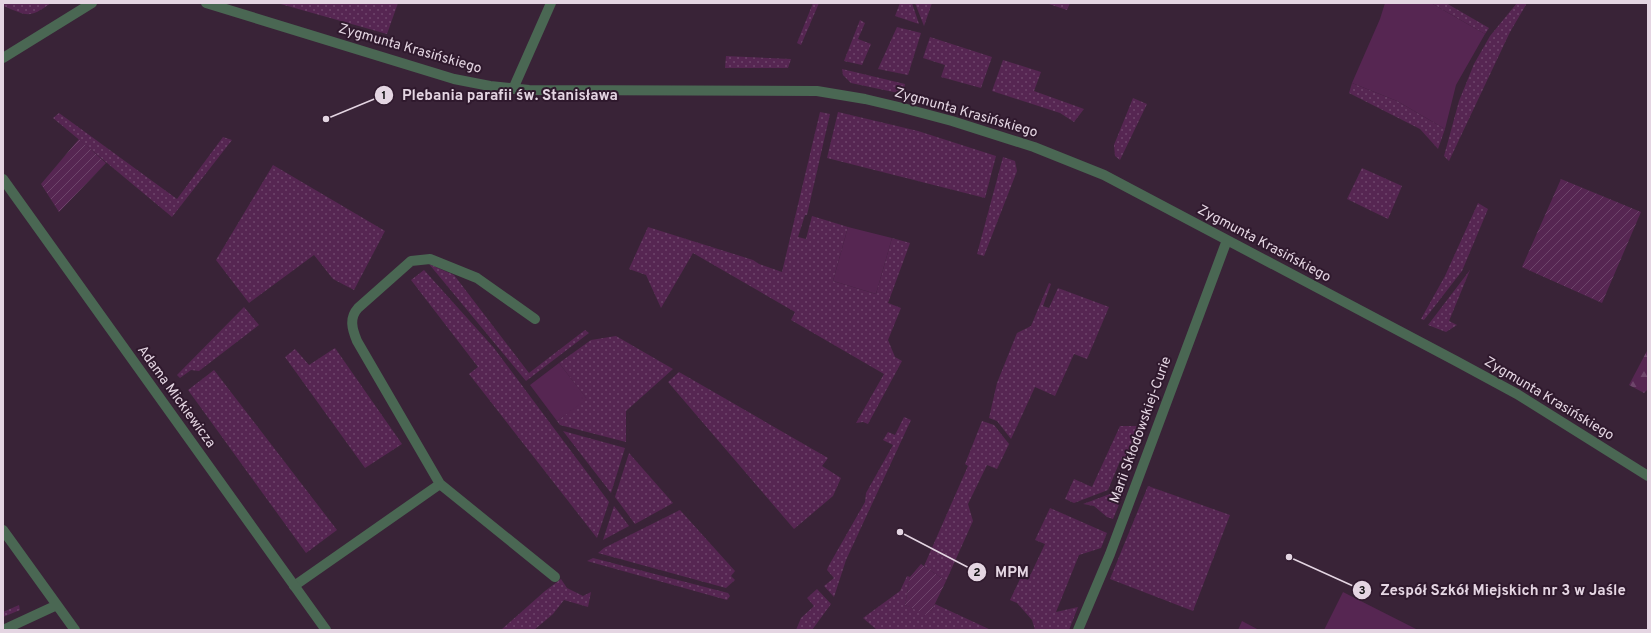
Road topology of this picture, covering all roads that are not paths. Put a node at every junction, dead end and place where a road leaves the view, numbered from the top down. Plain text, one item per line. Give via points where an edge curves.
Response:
1 (92, 3) edge
2 (206, 3) edge
3 (551, 3) edge
4 (3, 58) edge
5 (513, 89) junction
6 (3, 179) edge
7 (1227, 240) junction
8 (535, 319) dead end
9 (1648, 476) edge
10 (440, 484) junction
11 (3, 530) edge
12 (554, 577) dead end
13 (294, 586) junction
14 (57, 605) junction
15 (3, 630) edge
16 (75, 630) edge
17 (326, 630) edge
18 (1078, 630) edge

1 - 4 street
2 - 5 street, Zygmunta Krasińskiego via 454,79
3 - 5 street
5 - 7 street, Zygmunta Krasińskiego via 817,91 865,99 952,121 1074,162 1104,175
6 - 13 street, Adama Mickiewicza
7 - 9 street, Zygmunta Krasińskiego via 1517,394
7 - 18 street, Marii Skłodowskiej-Curie
8 - 10 street via 477,278 430,259 411,261 354,312 352,325 357,341
10 - 12 street
10 - 13 street
11 - 14 street
13 - 17 street, Adama Mickiewicza
14 - 15 street
14 - 16 street

